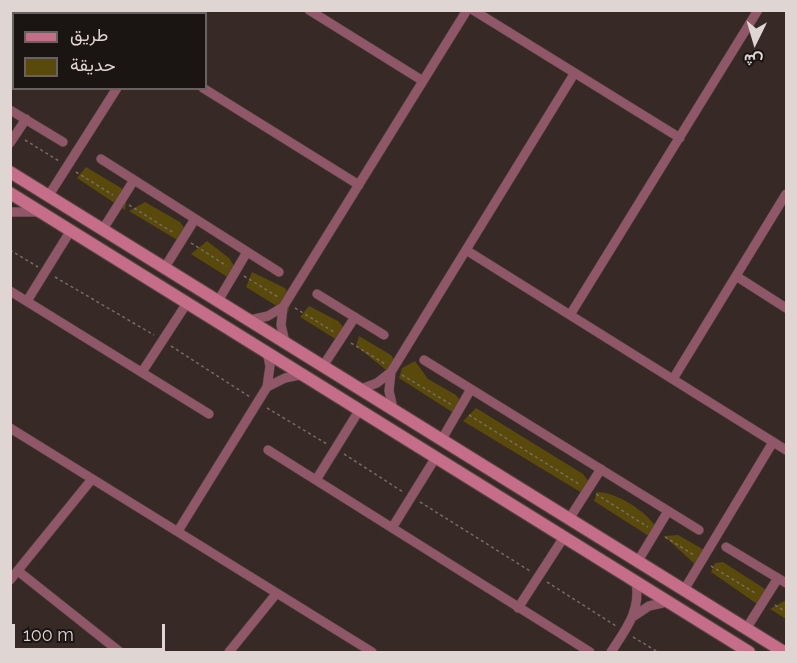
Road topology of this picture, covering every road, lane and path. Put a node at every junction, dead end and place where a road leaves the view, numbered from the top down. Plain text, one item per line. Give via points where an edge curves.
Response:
1 (309, 10) edge
2 (467, 10) edge
3 (472, 10) edge
4 (758, 10) edge
5 (574, 74) junction
6 (423, 81) junction
7 (116, 90) edge
8 (206, 90) edge
9 (10, 110) edge
10 (26, 119) junction
11 (680, 138) junction
12 (63, 142) dead end
13 (10, 143) edge
14 (101, 159) dead end
15 (10, 172) edge
16 (134, 180) junction
17 (359, 185) junction
18 (10, 193) edge
19 (786, 194) edge
20 (49, 195) junction
21 (10, 212) edge
22 (45, 214) junction
23 (88, 219) junction
24 (195, 219) junction
25 (103, 228) junction
26 (71, 230) junction
27 (466, 250) junction
28 (247, 252) junction
29 (165, 267) junction
30 (279, 272) dead end
31 (736, 276) junction
32 (10, 291) edge
33 (317, 294) dead end
34 (27, 301) junction
35 (218, 301) junction
36 (188, 303) junction
37 (283, 307) junction
38 (786, 308) edge
39 (570, 315) junction
40 (355, 317) junction
41 (250, 321) junction
42 (384, 334) dead end
43 (285, 342) junction
44 (267, 352) junction
45 (424, 360) dead end
46 (323, 366) junction
47 (142, 372) junction
48 (391, 372) junction
49 (304, 374) junction
50 (673, 379) junction
51 (267, 387) junction
52 (360, 389) junction
53 (471, 389) junction
54 (393, 408) junction
55 (360, 409) junction
56 (210, 414) dead end
57 (10, 429) edge
58 (442, 440) junction
59 (774, 442) junction
60 (268, 450) dead end
61 (786, 450) edge
62 (436, 457) junction
63 (601, 469) junction
64 (92, 479) junction
65 (316, 480) junction
66 (490, 492) junction
67 (546, 504) junction
68 (668, 511) junction
69 (570, 519) junction
70 (392, 528) junction
71 (699, 530) dead end
72 (178, 531) junction
73 (564, 537) junction
74 (726, 547) dead end
75 (638, 561) junction
76 (18, 571) junction
77 (10, 580) edge
78 (782, 581) edge
79 (636, 582) junction
80 (684, 590) junction
81 (276, 594) junction
82 (667, 602) junction
83 (711, 607) junction
84 (518, 608) junction
85 (634, 616) junction
86 (746, 629) junction
87 (120, 652) edge
88 (229, 652) edge
89 (372, 652) edge
90 (590, 652) edge
91 (611, 652) edge
92 (749, 652) edge
93 (784, 652) edge

1 - 6 street
2 - 6 street
3 - 5 street
4 - 11 street
5 - 11 street
5 - 27 street
6 - 17 street
7 - 20 street
8 - 17 street
9 - 10 street
10 - 12 street
10 - 13 street
11 - 39 street
14 - 16 street
15 - 20 main road
16 - 24 street
16 - 25 street
17 - 37 street
18 - 22 main road
19 - 31 street
20 - 23 main road
21 - 22 street
22 - 23 main road via 81,227
22 - 26 main road
23 - 25 main road
24 - 28 street
24 - 29 street
25 - 29 main road
26 - 34 street
26 - 36 main road
27 - 39 street
27 - 48 street
28 - 30 street
28 - 35 street
29 - 35 main road
31 - 38 street
31 - 50 street
32 - 34 street
33 - 40 street
34 - 47 street
35 - 41 main road
36 - 44 main road
36 - 47 street
37 - 41 street
37 - 43 street via 281,325
39 - 50 street
40 - 42 street
40 - 46 street
41 - 43 main road
43 - 46 main road
44 - 49 main road
44 - 51 street
45 - 53 street
46 - 52 main road
47 - 56 street
48 - 52 street
48 - 54 street via 389,391
49 - 51 street
49 - 55 main road
50 - 59 street
51 - 72 street
52 - 54 main road
53 - 58 street
53 - 63 street
54 - 58 main road
55 - 62 main road
55 - 65 street
57 - 64 street
58 - 67 main road
59 - 61 street
59 - 80 street
60 - 65 street
62 - 66 main road
62 - 70 street
63 - 68 street
63 - 69 street
64 - 72 street
64 - 76 street
65 - 70 street
66 - 67 main road via 496,484
66 - 73 main road
67 - 69 main road
68 - 71 street
68 - 75 street
69 - 75 main road
70 - 84 street
72 - 81 street
73 - 79 main road
73 - 84 street
74 - 78 street
75 - 80 main road
76 - 77 street
76 - 87 street
78 - 86 street
79 - 82 main road
79 - 85 street
80 - 83 main road
81 - 88 street
81 - 89 street
82 - 83 main road via 706,614
82 - 85 street via 649,606
82 - 92 main road
83 - 86 main road
84 - 90 street
85 - 91 street
86 - 93 main road

